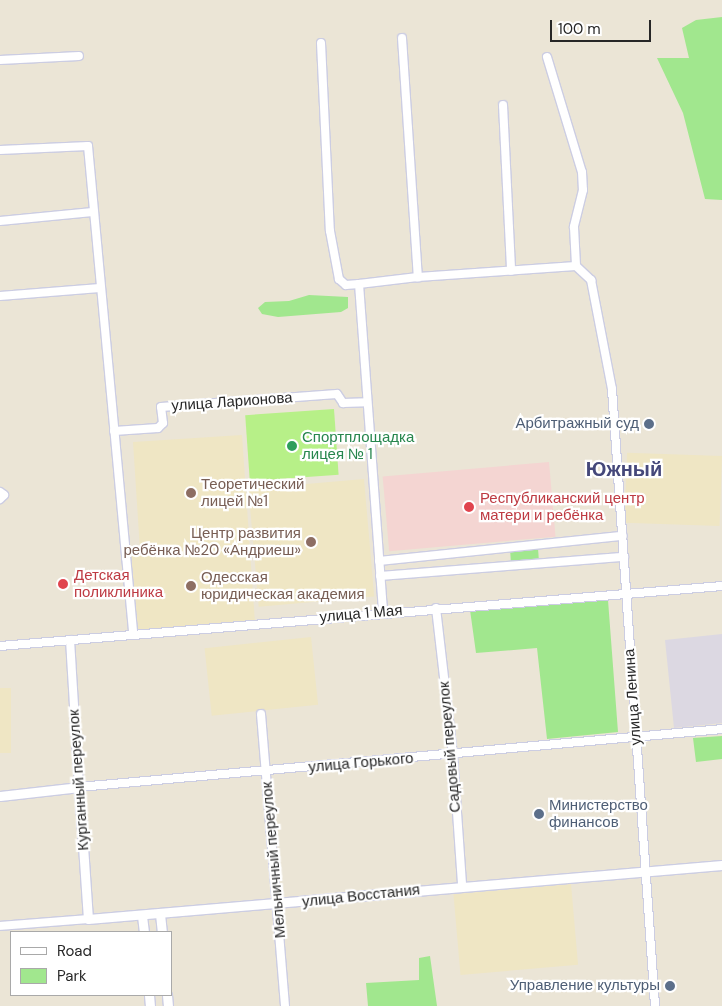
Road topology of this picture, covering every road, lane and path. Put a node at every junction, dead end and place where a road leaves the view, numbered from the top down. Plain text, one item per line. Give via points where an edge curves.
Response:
1 (402, 38) dead end
2 (321, 43) dead end
3 (79, 56) dead end
4 (547, 57) dead end
5 (0, 60) edge
6 (503, 105) dead end
7 (0, 150) edge
8 (93, 212) junction
9 (0, 222) edge
10 (576, 266) junction
11 (511, 271) junction
12 (418, 277) junction
13 (359, 284) junction
14 (100, 288) junction
15 (0, 296) edge
16 (367, 402) junction
17 (114, 431) junction
18 (622, 536) junction
19 (624, 557) junction
20 (379, 561) junction
21 (380, 576) junction
22 (722, 586) edge
23 (626, 594) junction
24 (436, 608) junction
25 (383, 612) junction
26 (133, 634) junction
27 (70, 640) junction
28 (0, 646) edge
29 (261, 714) dead end
30 (722, 729) edge
31 (636, 737) junction
32 (453, 755) junction
33 (266, 770) junction
34 (79, 787) junction
35 (0, 796) edge
36 (722, 865) edge
37 (647, 870) junction
38 (462, 886) junction
39 (278, 904) junction
40 (160, 914) junction
41 (142, 916) junction
42 (88, 919) junction
43 (0, 926) edge
44 (144, 931) edge
45 (162, 931) edge
46 (285, 1006) edge
47 (655, 1006) edge

1 - 12 street
2 - 13 street via 334,266 339,279 346,285
3 - 5 street
4 - 10 street via 582,172 583,190 574,227
6 - 11 street
7 - 8 street via 88,146
8 - 9 street
8 - 14 street
10 - 11 street
10 - 18 street, улица Ленина via 591,280 612,389
11 - 12 street
12 - 13 street
13 - 16 street
14 - 15 street
14 - 17 street
16 - 17 street, улица Ларионова via 343,403 337,394 161,407 163,423 158,428
16 - 20 street
17 - 26 street
18 - 19 street, улица Ленина
18 - 20 street
19 - 21 street
19 - 23 street, улица Ленина
20 - 21 street
21 - 25 street
22 - 23 street, улица 1 Мая
23 - 24 street, улица 1 Мая
23 - 31 street, улица Ленина
24 - 25 street, улица 1 Мая
24 - 32 street, Садовый переулок
25 - 26 street, улица 1 Мая
26 - 27 street, улица 1 Мая
27 - 28 street, улица 1 Мая
27 - 34 street, Курганный переулок
29 - 33 street, Мельничный переулок
30 - 31 street, улица Горького
31 - 32 street, улица Горького
31 - 37 street, улица Ленина
32 - 33 street, улица Горького
32 - 38 street, Садовый переулок
33 - 34 street, улица Горького
33 - 39 street, Мельничный переулок
34 - 35 street, улица Горького
34 - 42 street, Курганный переулок
36 - 37 street, улица Восстания
37 - 38 street, улица Восстания
37 - 47 street, улица Ленина
38 - 39 street, улица Восстания
39 - 40 street, улица Восстания
39 - 46 street, Мельничный переулок
40 - 41 street, улица Восстания
40 - 45 street
41 - 42 street, улица Восстания
41 - 44 street
42 - 43 street, улица Восстания

